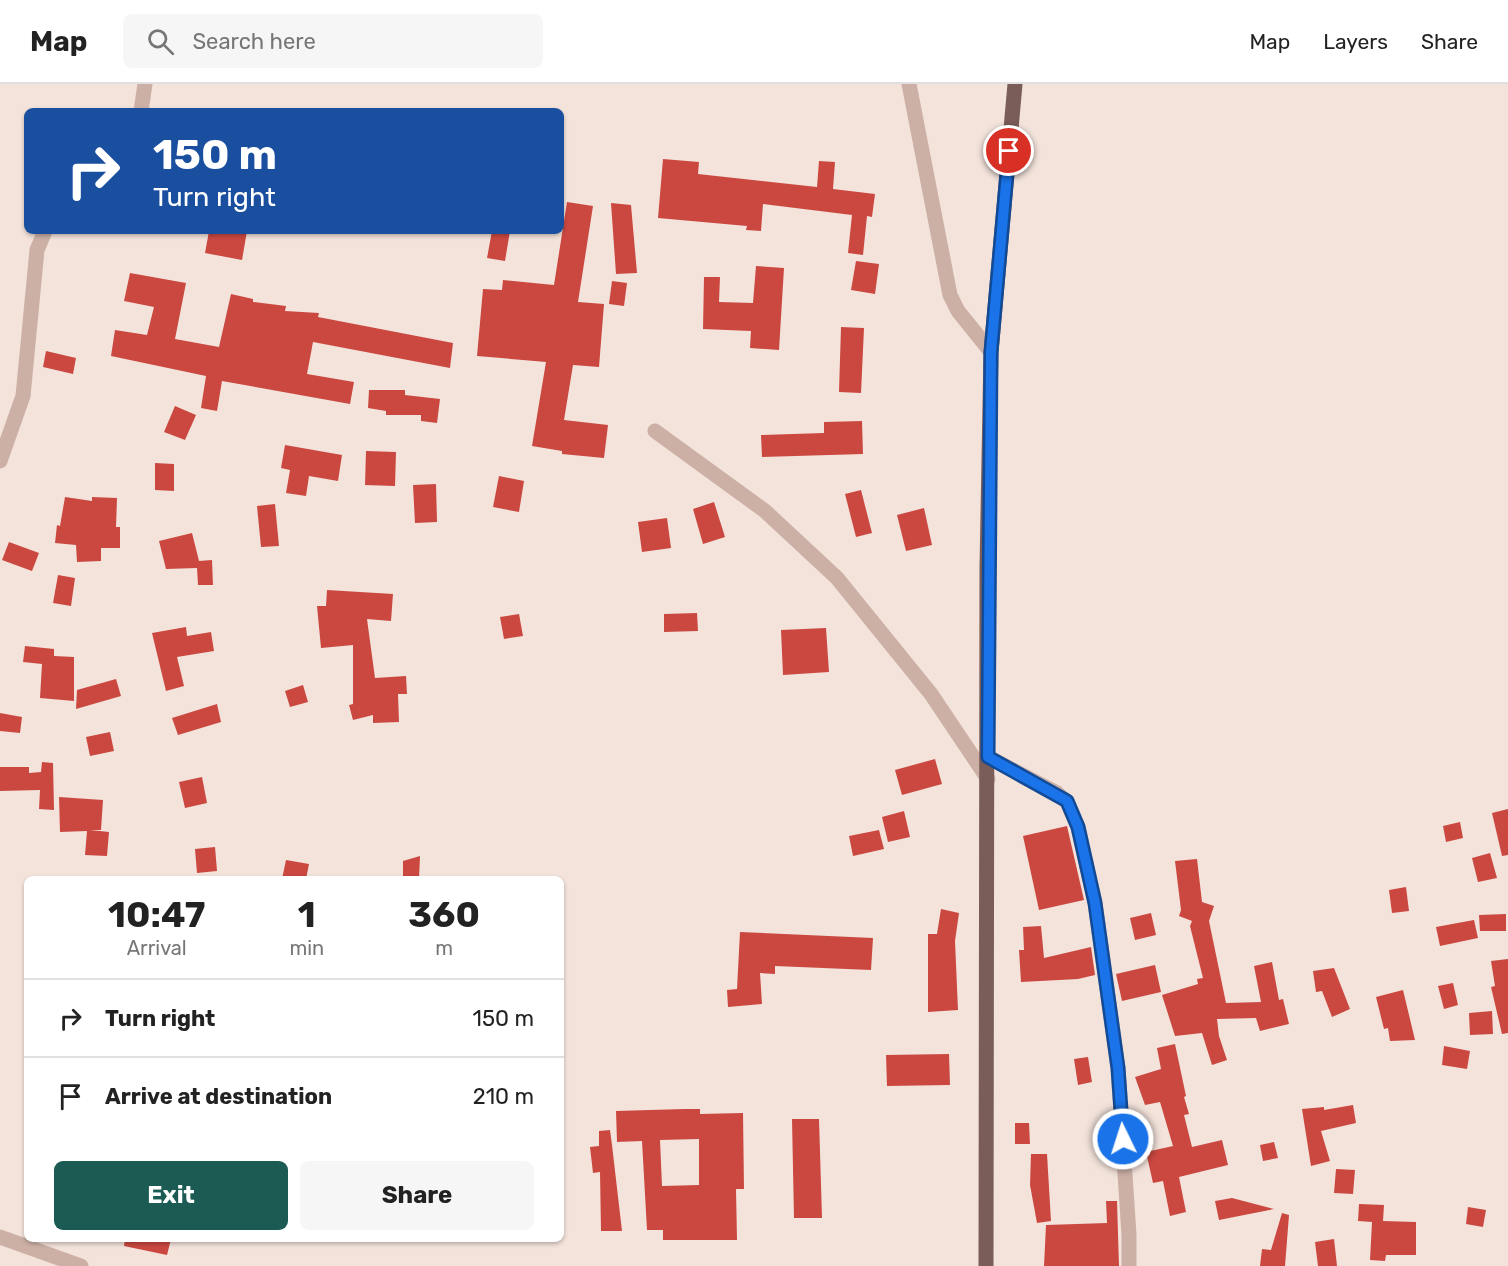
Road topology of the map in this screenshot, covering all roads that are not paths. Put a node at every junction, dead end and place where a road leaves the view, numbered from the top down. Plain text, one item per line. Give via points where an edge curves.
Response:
1 (145, 84) edge
2 (909, 84) edge
3 (1015, 84) edge
4 (141, 108) edge
5 (44, 234) edge
6 (991, 352) junction
7 (655, 431) dead end
8 (0, 461) edge
9 (988, 757) junction
10 (987, 779) junction
11 (0, 1237) edge
12 (81, 1266) edge
13 (986, 1266) edge
14 (1129, 1266) edge

1 - 4 street
2 - 6 street via 950,295
3 - 6 main road
5 - 8 street via 36,250 23,396
6 - 9 main road
7 - 10 street via 765,511 837,578 931,694
9 - 10 main road
9 - 14 street via 1067,801 1078,827 1095,903 1118,1068
10 - 13 main road
11 - 12 street

